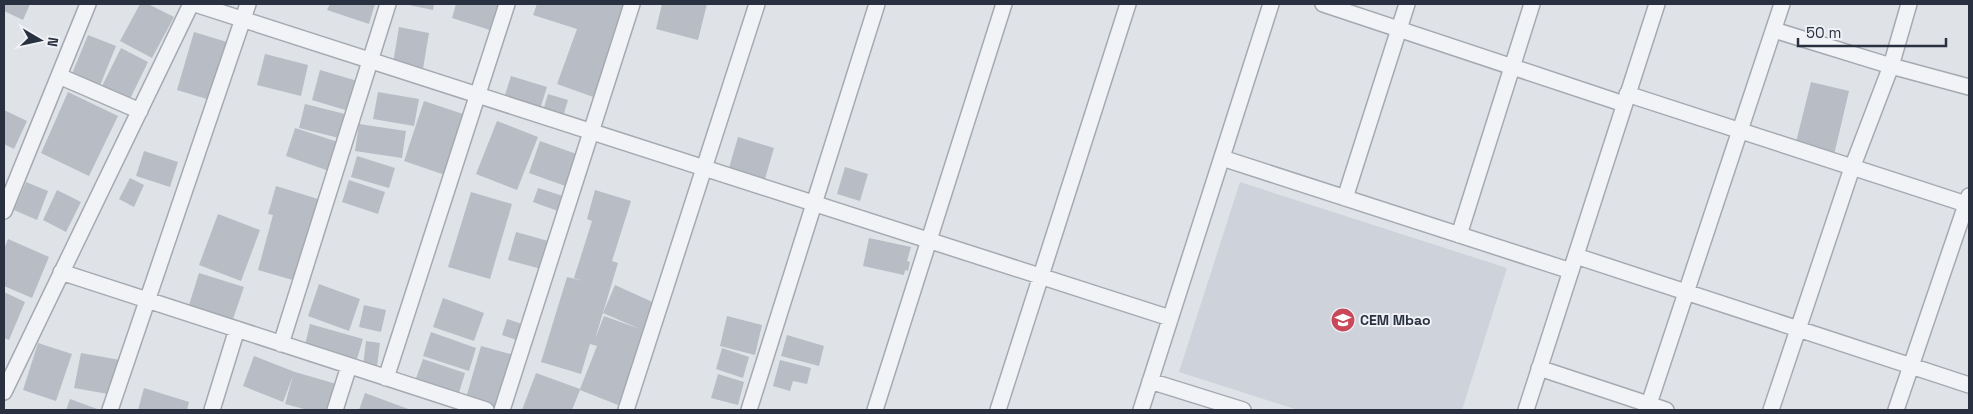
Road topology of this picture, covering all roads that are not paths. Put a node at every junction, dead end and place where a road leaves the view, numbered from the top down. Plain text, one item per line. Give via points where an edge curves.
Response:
1 (88, 4) edge
2 (191, 4) edge
3 (195, 4) edge
4 (248, 4) edge
5 (388, 4) edge
6 (507, 4) edge
7 (632, 4) edge
8 (757, 4) edge
9 (877, 4) edge
10 (1004, 4) edge
11 (1128, 4) edge
12 (1271, 4) edge
13 (1323, 4) edge
14 (1407, 4) edge
15 (1532, 4) edge
16 (1656, 4) edge
17 (1782, 4) edge
18 (1909, 4) edge
19 (242, 19) junction
20 (1399, 29) junction
21 (1774, 30) junction
22 (370, 60) junction
23 (1891, 66) junction
24 (1512, 67) junction
25 (59, 76) junction
26 (1969, 87) edge
27 (477, 95) junction
28 (1626, 99) junction
29 (140, 111) junction
30 (1739, 131) junction
31 (591, 132) junction
32 (1222, 158) junction
33 (704, 168) junction
34 (1852, 168) junction
35 (8, 186) edge
36 (1345, 198) junction
37 (1968, 202) edge
38 (814, 204) junction
39 (4, 210) edge
40 (1459, 235) junction
41 (929, 241) junction
42 (1576, 256) junction
43 (1571, 271) junction
44 (61, 272) junction
45 (1041, 277) junction
46 (1686, 292) junction
47 (147, 300) junction
48 (1170, 318) junction
49 (237, 329) junction
50 (1799, 329) junction
51 (281, 344) junction
52 (349, 366) junction
53 (1911, 366) junction
54 (1539, 368) junction
55 (386, 378) junction
56 (1150, 381) junction
57 (1969, 385) edge
58 (4, 392) edge
59 (460, 406) edge
60 (1648, 407) edge
61 (110, 410) edge
62 (212, 410) edge
63 (335, 410) edge
64 (486, 410) edge
65 (502, 410) edge
66 (626, 410) edge
67 (749, 410) edge
68 (875, 410) edge
69 (998, 410) edge
70 (1141, 410) edge
71 (1243, 410) edge
72 (1526, 410) edge
73 (1666, 410) edge
74 (1771, 410) edge
75 (1896, 410) edge

1 - 25 street
2 - 29 street
3 - 19 street
4 - 19 street
5 - 22 street
6 - 27 street
7 - 31 street
8 - 33 street
9 - 38 street
10 - 41 street
11 - 45 street
12 - 32 street
13 - 20 street
14 - 20 street
15 - 24 street
16 - 28 street
17 - 21 street
18 - 23 street
19 - 22 street
19 - 47 street
20 - 24 street
20 - 36 street
21 - 23 street
21 - 30 street
22 - 27 street
22 - 51 street
23 - 26 street
23 - 34 street
24 - 28 street
24 - 40 street
25 - 29 street
25 - 35 street
27 - 31 street
27 - 55 street
28 - 30 street
28 - 42 street
29 - 44 street
30 - 34 street
30 - 46 street
31 - 33 street
31 - 65 street
32 - 36 street
32 - 48 street
33 - 38 street
33 - 66 street
34 - 37 street
34 - 50 street
35 - 39 street
36 - 40 street
37 - 53 street
38 - 41 street
38 - 67 street
40 - 43 street
41 - 45 street
41 - 68 street
42 - 43 street
42 - 46 street
43 - 54 street
44 - 47 street
44 - 58 street
45 - 48 street
45 - 69 street
46 - 50 street
46 - 60 street
47 - 49 street
47 - 61 street
48 - 56 street
49 - 51 street
49 - 62 street
50 - 53 street
50 - 74 street
51 - 52 street
52 - 55 street
52 - 63 street
53 - 57 street
53 - 75 street
54 - 60 street
54 - 72 street
55 - 59 street
56 - 70 street
56 - 71 street
59 - 64 street
60 - 73 street

